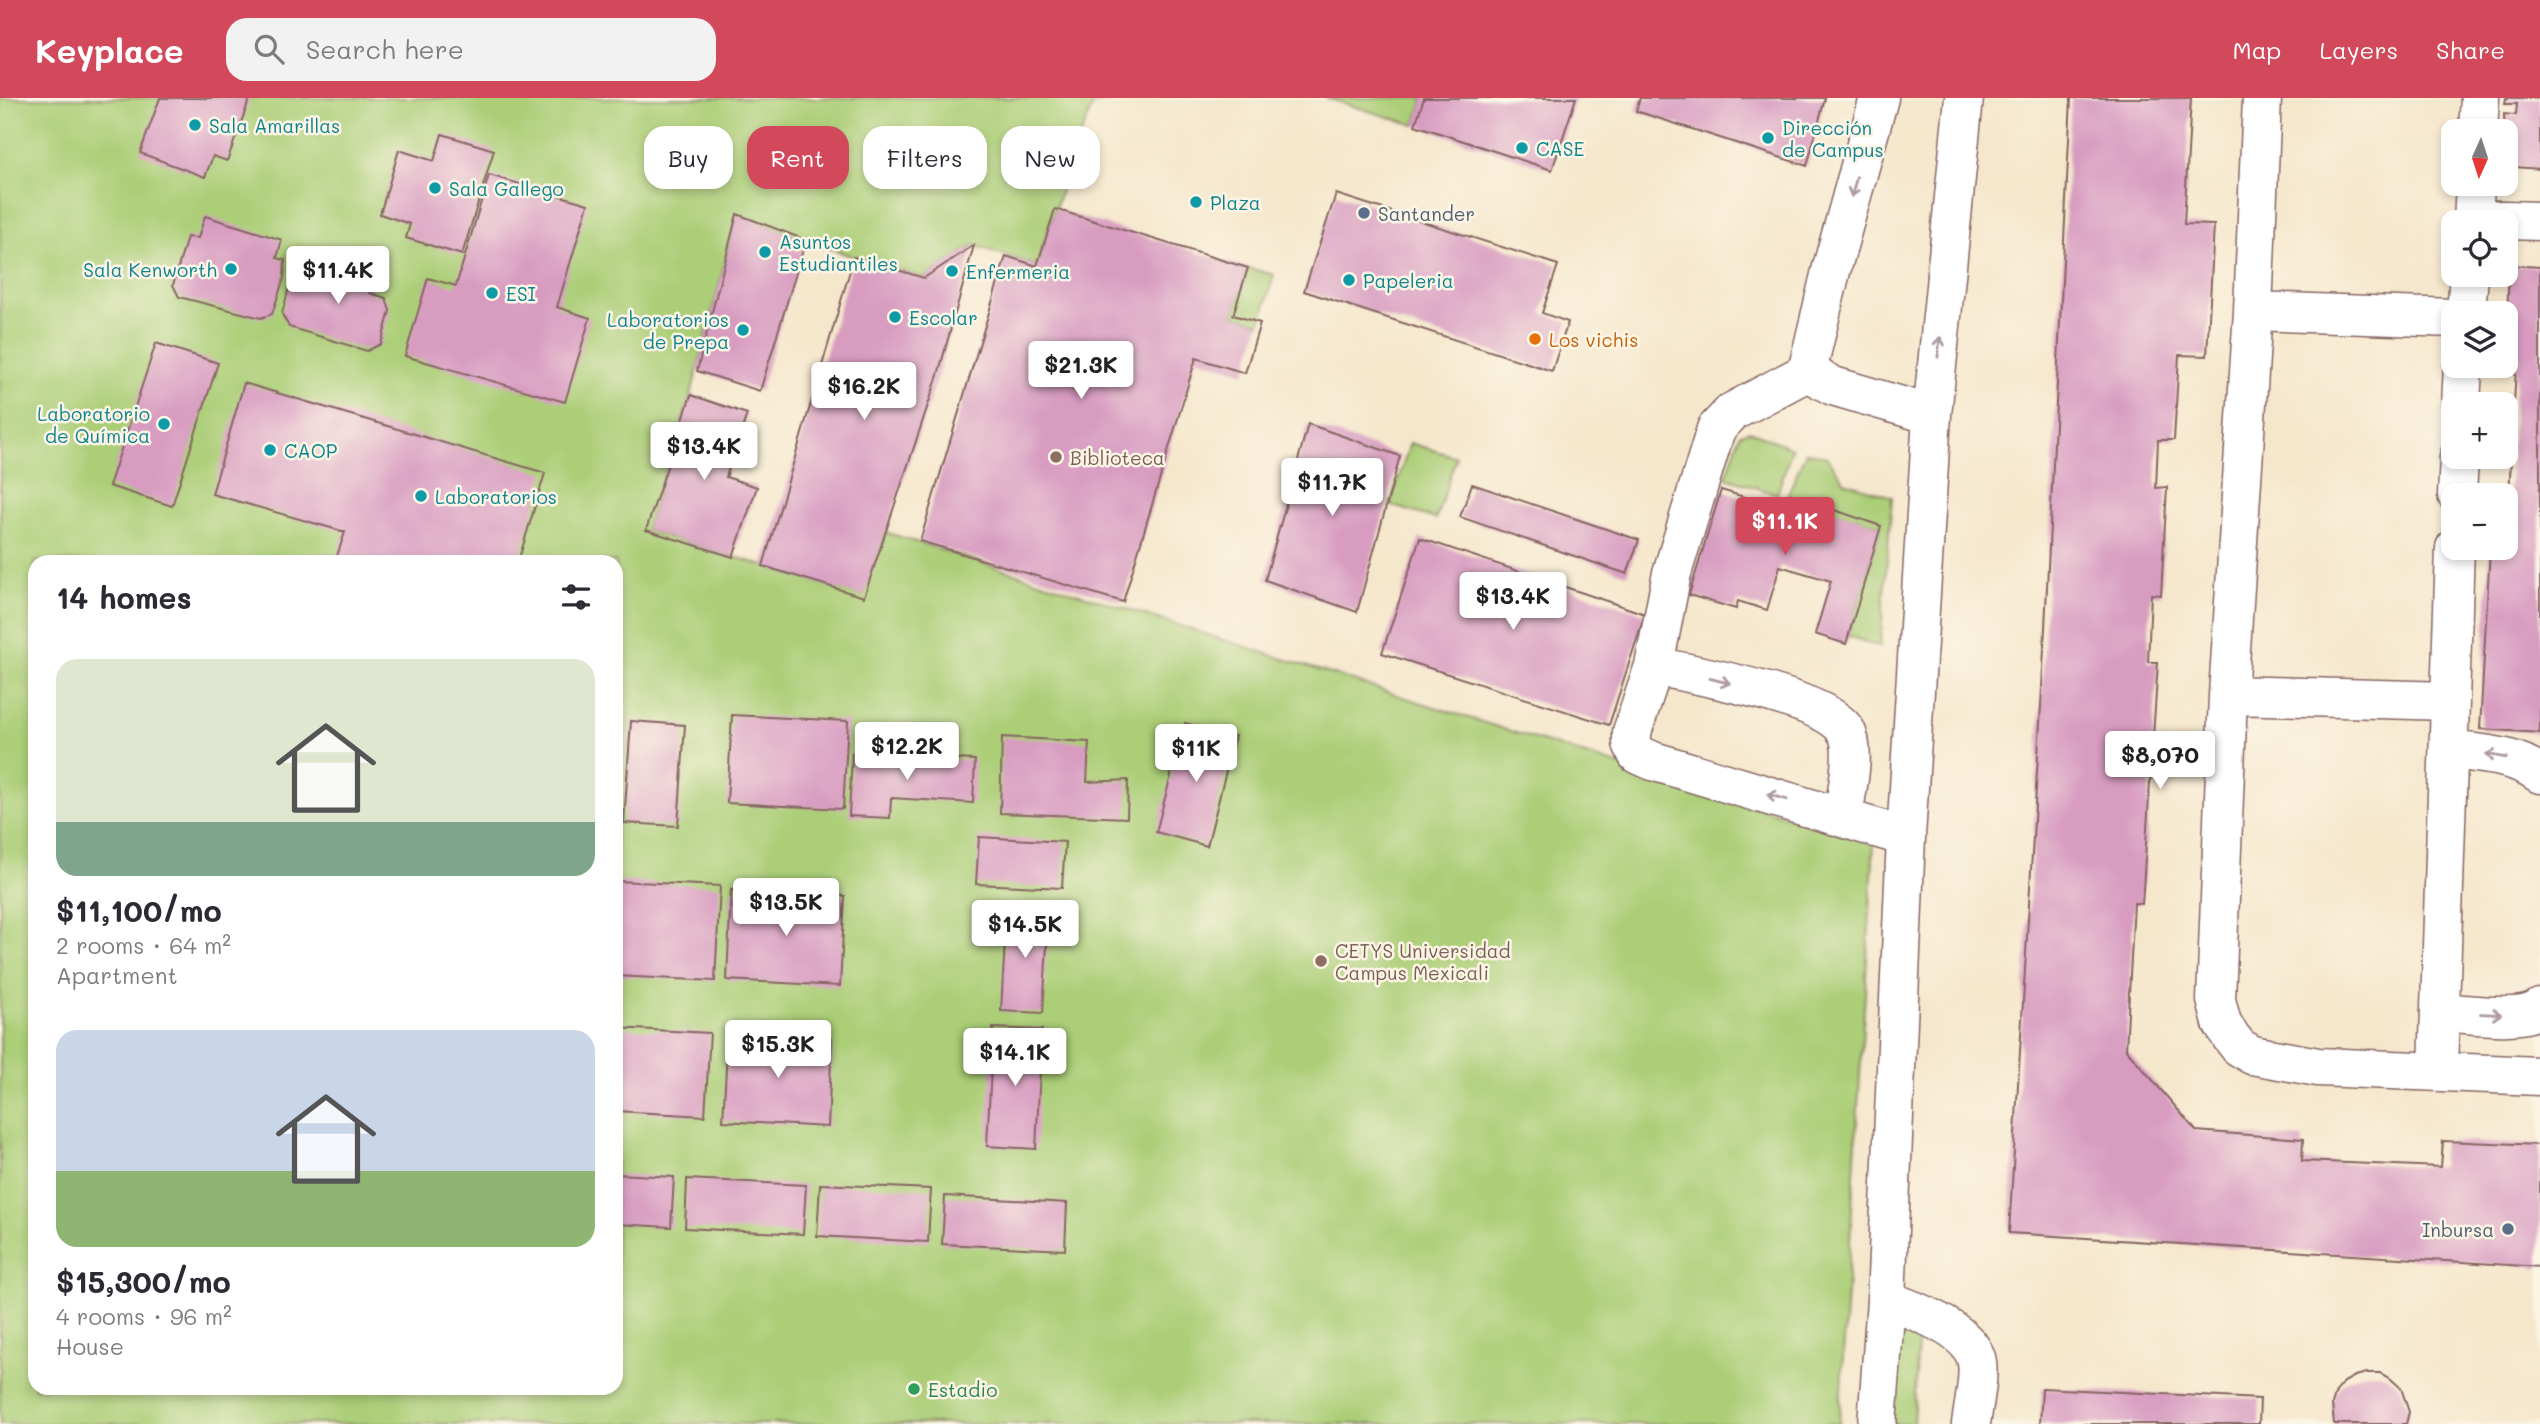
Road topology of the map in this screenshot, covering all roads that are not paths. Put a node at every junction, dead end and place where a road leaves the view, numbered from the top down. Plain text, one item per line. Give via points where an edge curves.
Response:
1 (1879, 98) edge
2 (1964, 98) edge
3 (2262, 98) edge
4 (2480, 98) edge
5 (2479, 119) edge
6 (2473, 208) edge
7 (2540, 220) edge
8 (2253, 311) junction
9 (2441, 318) edge
10 (1807, 372) junction
11 (1932, 415) junction
12 (2455, 560) edge
13 (1654, 666) junction
14 (2228, 695) junction
15 (2450, 701) junction
16 (2448, 750) junction
17 (2540, 774) edge
18 (1843, 816) junction
19 (1906, 837) junction
20 (2540, 1008) edge
21 (2441, 1012) junction
22 (2438, 1070) junction
23 (2540, 1076) edge
24 (1886, 1300) junction
25 (1877, 1424) edge
26 (1971, 1424) edge

1 -> 10 lane
11 -> 2 lane
3 - 8 lane
4 - 5 lane
6 - 7 lane
8 - 9 lane
8 - 14 lane
10 - 11 lane via 1833,386
10 - 13 lane via 1732,412 1716,429 1672,573
11 - 19 lane
12 - 15 lane
13 -> 18 lane via 1777,696 1822,711 1836,722 1846,731 1850,746
18 -> 13 lane via 1637,754 1632,732
14 - 15 lane
14 - 22 lane via 2216,1000 2222,1023 2239,1047 2252,1055 2318,1066
15 - 16 lane
17 -> 16 lane via 2503,757
16 - 21 lane
18 - 19 lane
19 - 24 lane
21 -> 20 lane via 2529,1015
21 - 22 lane
22 - 23 lane
24 - 25 lane
24 - 26 lane via 1950,1329 1972,1349 1977,1366

